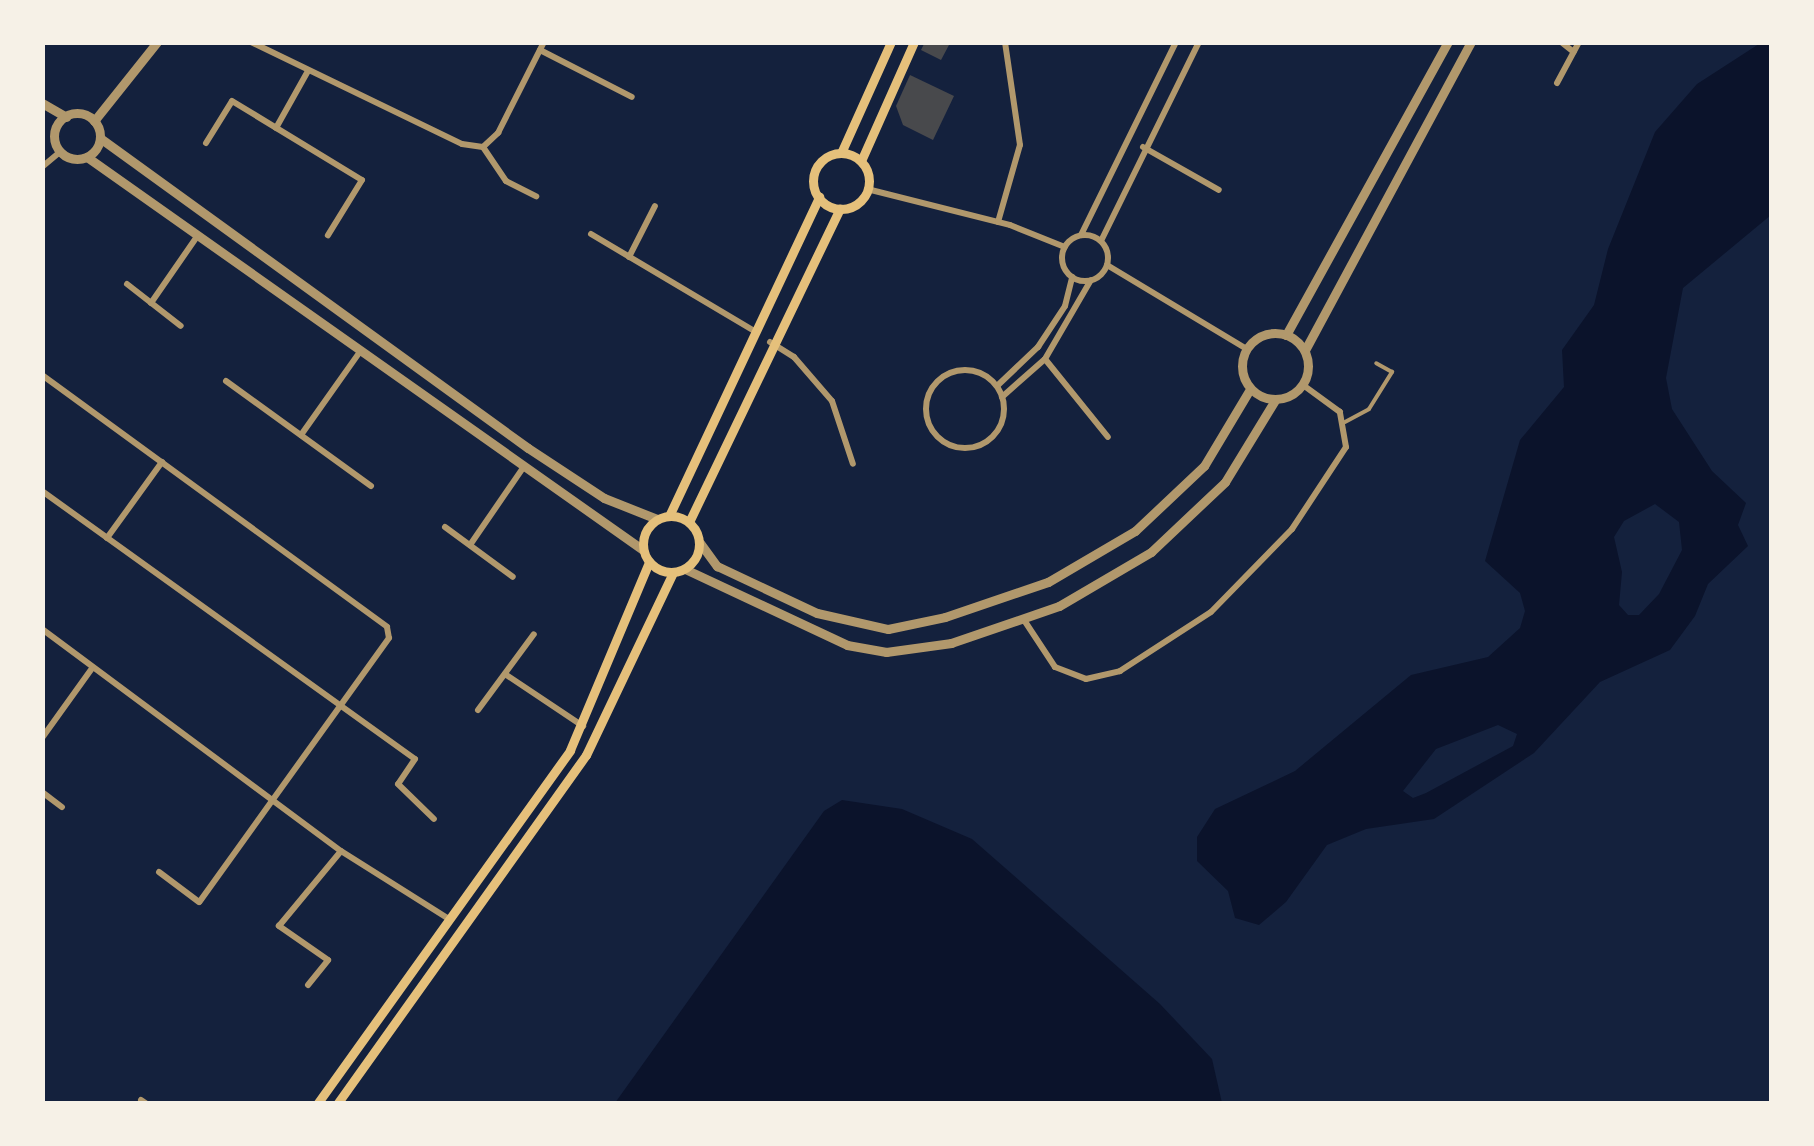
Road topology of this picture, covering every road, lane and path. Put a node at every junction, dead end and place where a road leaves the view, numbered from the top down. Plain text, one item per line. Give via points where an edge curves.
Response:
1 (157, 42) edge
2 (252, 42) edge
3 (891, 42) edge
4 (914, 42) edge
5 (1005, 42) edge
6 (1176, 42) edge
7 (1200, 42) edge
8 (1448, 42) edge
9 (1470, 42) edge
10 (1561, 42) edge
11 (1580, 42) edge
12 (542, 46) edge
13 (1574, 52) junction
14 (308, 71) junction
15 (1557, 83) dead end
16 (632, 97) dead end
17 (42, 103) edge
18 (66, 117) junction
19 (94, 121) junction
20 (42, 126) edge
21 (276, 128) junction
22 (54, 136) junction
23 (100, 138) junction
24 (206, 143) dead end
25 (483, 147) junction
26 (1143, 147) junction
27 (60, 152) junction
28 (842, 153) junction
29 (87, 156) junction
30 (861, 161) junction
31 (42, 167) edge
32 (868, 189) junction
33 (1219, 190) dead end
34 (536, 196) dead end
35 (818, 197) junction
36 (655, 206) dead end
37 (840, 208) junction
38 (998, 222) junction
39 (592, 234) dead end
40 (198, 235) junction
41 (328, 235) dead end
42 (1081, 235) junction
43 (1101, 241) junction
44 (1065, 247) junction
45 (629, 256) junction
46 (1108, 265) junction
47 (1072, 277) junction
48 (1091, 280) junction
49 (128, 284) dead end
50 (151, 303) junction
51 (181, 326) dead end
52 (753, 330) junction
53 (1286, 335) junction
54 (770, 342) junction
55 (1246, 349) junction
56 (1304, 350) junction
57 (359, 353) junction
58 (1045, 359) junction
59 (1376, 363) dead end
60 (42, 376) edge
61 (226, 381) dead end
62 (1303, 384) junction
63 (997, 386) junction
64 (1250, 389) junction
65 (1002, 397) junction
66 (1275, 400) junction
67 (1345, 422) junction
68 (301, 435) junction
69 (1108, 437) dead end
70 (162, 462) junction
71 (853, 464) dead end
72 (523, 468) junction
73 (371, 486) dead end
74 (42, 491) edge
75 (669, 516) junction
76 (657, 519) junction
77 (689, 522) junction
78 (445, 527) dead end
79 (107, 538) junction
80 (700, 543) junction
81 (470, 545) junction
82 (643, 550) junction
83 (649, 562) junction
84 (685, 569) junction
85 (673, 572) junction
86 (513, 577) dead end
87 (1024, 620) junction
88 (42, 629) edge
89 (534, 634) dead end
90 (94, 667) junction
91 (504, 674) junction
92 (338, 707) junction
93 (478, 710) dead end
94 (583, 726) junction
95 (42, 738) edge
96 (42, 792) edge
97 (270, 799) junction
98 (62, 807) dead end
99 (434, 819) dead end
100 (341, 851) junction
101 (160, 872) dead end
102 (448, 919) junction
103 (308, 985) dead end
104 (317, 1104) edge
105 (338, 1104) edge

1 - 19 street
2 - 14 street
3 - 28 main road
4 - 30 main road
5 - 38 street via 1020,145
6 - 42 street
7 - 26 street
8 - 53 street
9 - 56 street
10 - 13 street
11 - 13 street
12 - 16 street
12 - 25 street via 498,133
13 - 15 street
14 - 21 street
14 - 25 street via 462,144
17 - 18 street
18 - 19 street
18 - 22 street
19 - 23 street
20 - 22 street
21 - 24 street via 232,101
21 - 41 street via 362,180
22 - 27 street
23 - 29 street
23 - 76 street via 512,438 604,498
25 - 34 street via 506,181
26 - 33 street
26 - 43 street
27 - 29 street
27 - 31 street
28 - 30 main road
28 - 35 main road via 816,168
29 - 40 street
30 - 32 main road
32 - 37 main road via 860,201
32 - 38 street
35 - 37 main road
35 - 52 main road
36 - 45 street
37 - 54 main road
38 - 44 street
39 - 45 street
40 - 50 street
40 - 57 street
42 - 43 street
42 - 44 street
43 - 46 street
44 - 47 street via 1062,261
45 - 52 street
46 - 48 street
46 - 55 street
47 - 48 street
47 - 63 street via 1064,306 1038,347
48 - 58 street
49 - 50 street
50 - 51 street
52 - 75 main road
53 - 55 street via 1264,335
53 - 56 street
54 - 71 street via 794,357 832,402
54 - 77 main road
55 - 64 street via 1242,374
56 - 62 street
57 - 68 street
57 - 72 street
58 - 65 street
58 - 69 street
59 - 67 lane via 1392,372 1368,409
60 - 70 street
61 - 68 street
62 - 66 street
62 - 67 street
63 - 65 street
63 - 65 street via 965,370 940,380 926,402 930,428 950,446 976,447 998,431
64 - 66 street
64 - 80 street via 1204,466 1135,532 1048,582 945,618 888,629 816,614 717,566
66 - 87 street via 1224,482 1176,532 1124,572
67 - 87 street via 1341,459 1292,529 1249,578 1158,650 1105,678 1086,679 1056,666
68 - 73 street
70 - 79 street
70 - 92 street via 387,627 390,638
72 - 81 street
72 - 82 street
74 - 79 street
75 - 76 main road
75 - 77 main road
76 - 82 main road via 644,535
77 - 80 main road
78 - 81 street
79 - 92 street
80 - 84 main road
81 - 86 street
82 - 83 main road
83 - 85 main road
83 - 94 main road
84 - 85 main road
84 - 87 street via 814,634 886,652 951,643
85 - 105 main road via 586,755
88 - 90 street
89 - 91 street
90 - 95 street
90 - 97 street
91 - 93 street
91 - 94 street
92 - 97 street
92 - 99 street via 415,759 398,784
94 - 102 main road
96 - 98 street
97 - 100 street
97 - 101 street via 199,902
100 - 102 street
100 - 103 street via 279,926 328,960
102 - 104 main road

